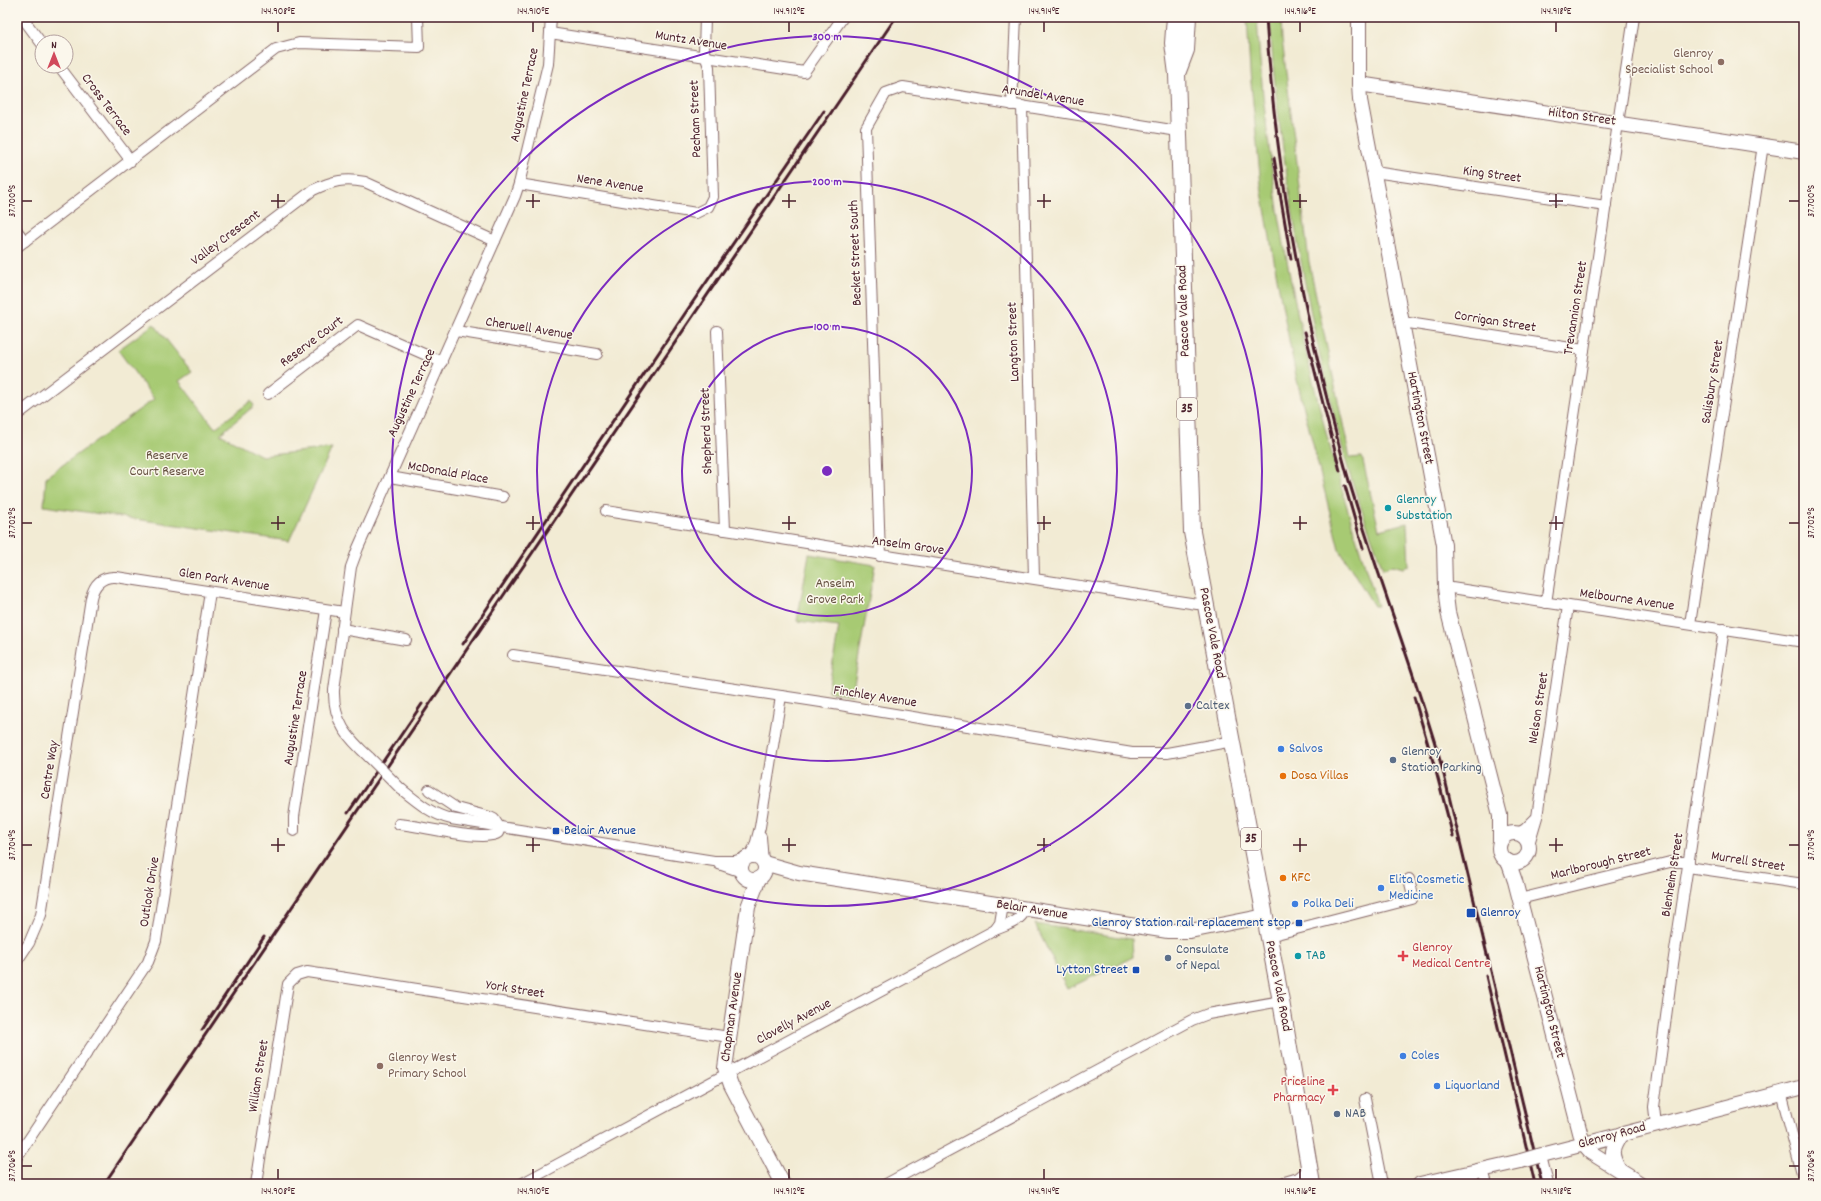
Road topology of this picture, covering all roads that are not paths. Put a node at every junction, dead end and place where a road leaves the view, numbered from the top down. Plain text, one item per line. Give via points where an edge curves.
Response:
1 (22, 17) edge
2 (418, 17) edge
3 (551, 17) edge
4 (705, 17) edge
5 (843, 17) edge
6 (1016, 17) edge
7 (1175, 17) edge
8 (1188, 17) edge
9 (1359, 17) edge
10 (1634, 17) edge
11 (550, 33) junction
12 (35, 34) edge
13 (706, 58) junction
14 (65, 74) edge
15 (1177, 74) junction
16 (1359, 84) junction
17 (904, 87) joint
18 (1017, 105) junction
19 (1618, 123) junction
20 (1178, 131) junction
21 (1763, 145) junction
22 (1804, 152) edge
23 (131, 161) junction
24 (1374, 172) junction
25 (520, 184) junction
26 (1606, 206) junction
27 (696, 213) joint
28 (17, 231) edge
29 (496, 241) junction
30 (21, 244) edge
31 (1402, 322) junction
32 (456, 331) junction
33 (717, 331) dead end
34 (1584, 350) junction
35 (597, 354) dead end
36 (442, 362) junction
37 (268, 394) dead end
38 (17, 415) edge
39 (390, 477) junction
40 (503, 497) dead end
41 (606, 510) dead end
42 (726, 530) junction
43 (880, 556) junction
44 (1034, 578) junction
45 (100, 581) joint
46 (1445, 587) junction
47 (210, 592) junction
48 (1206, 602) junction
49 (1546, 602) junction
50 (1568, 606) junction
51 (326, 610) junction
52 (344, 612) junction
53 (1690, 624) junction
54 (342, 629) junction
55 (1724, 629) junction
56 (406, 640) dead end
57 (1804, 642) edge
58 (513, 655) dead end
59 (780, 696) junction
60 (1233, 741) junction
61 (429, 790) dead end
62 (1537, 815) junction
63 (1500, 816) junction
64 (399, 824) dead end
65 (760, 827) junction
66 (500, 828) junction
67 (294, 831) dead end
68 (1516, 833) junction
69 (1500, 842) junction
70 (1529, 844) junction
71 (748, 857) junction
72 (1514, 861) junction
73 (714, 862) junction
74 (1688, 864) junction
75 (756, 871) junction
76 (1409, 880) dead end
77 (1804, 884) edge
78 (1520, 899) junction
79 (1003, 905) junction
80 (1026, 909) junction
81 (1265, 916) junction
82 (995, 930) junction
83 (1269, 936) junction
84 (17, 961) edge
85 (297, 975) joint
86 (1281, 1001) junction
87 (728, 1037) junction
88 (726, 1074) junction
89 (1804, 1087) edge
90 (1781, 1092) junction
91 (1365, 1099) dead end
92 (1656, 1125) junction
93 (1621, 1134) junction
94 (1583, 1144) junction
95 (1540, 1156) junction
96 (17, 1157) edge
97 (1484, 1170) junction
98 (1618, 1170) junction
99 (1311, 1177) edge
100 (1804, 1181) edge
101 (256, 1184) edge
102 (521, 1184) edge
103 (783, 1184) edge
104 (886, 1184) edge
105 (1285, 1184) edge
106 (1382, 1184) edge
107 (1420, 1184) edge
108 (1487, 1184) edge
109 (1548, 1184) edge
110 (1641, 1184) edge

1 - 12 street
2 - 23 street via 419,47 299,43 276,50
3 - 11 street, Augustine Terrace
4 - 13 street, Pecham Street
5 - 13 street, Muntz Avenue via 804,72
6 - 18 street, Langton Street
7 - 15 main road, Pascoe Vale Road / 35 via 1173,43
8 - 15 main road, Pascoe Vale Road / 35 via 1186,50
9 - 16 street, Hartington Street
10 - 19 street, Trevannion Street
11 - 13 street, Muntz Avenue
11 - 25 street, Augustine Terrace via 548,64
13 - 27 street, Pecham Street via 709,68 713,197 708,207
14 - 23 street, Cross Terrace
15 - 20 main road, Pascoe Vale Road / 35
16 - 19 street, Hilton Street
16 - 24 street, Hartington Street
17 - 18 street, Arundel Avenue
17 - 43 street, Becket Street South via 886,93 866,128
18 - 20 street, Arundel Avenue
18 - 44 street, Langton Street
19 - 21 street, Hilton Street
19 - 26 street, Trevannion Street
20 - 48 main road, Pascoe Vale Road / 35 via 1190,502 1192,532
21 - 22 street, Hilton Street
21 - 53 street, Salisbury Street
23 - 30 street
24 - 26 street, King Street
24 - 31 street, Hartington Street
25 - 27 street, Nene Avenue
25 - 29 street, Augustine Terrace
26 - 34 street, Trevannion Street
28 - 30 street
29 - 32 street, Augustine Terrace
29 - 38 street, Valley Crescent via 365,182 348,179 328,183 306,195
31 - 34 street, Corrigan Street
31 - 46 street, Hartington Street via 1444,545
32 - 35 street, Cherwell Avenue
32 - 36 street, Augustine Terrace
33 - 42 street, Shepherd Street
34 - 49 street, Trevannion Street
36 - 37 street, Reserve Court via 358,325
36 - 39 street, Augustine Terrace
39 - 40 street, McDonald Place
39 - 52 street, Augustine Terrace via 354,557
41 - 42 street, Anselm Grove
42 - 43 street, Anselm Grove
43 - 44 street, Anselm Grove
44 - 48 street, Anselm Grove via 1193,603
45 - 47 street, Glen Park Avenue via 116,577
45 - 84 street, Centre Way via 91,598 42,915 29,944
46 - 49 street, Melbourne Avenue
46 - 63 street, Hartington Street via 1452,630
47 - 51 street, Glen Park Avenue
47 - 96 street, Outlook Drive via 153,952
48 - 60 main road, Pascoe Vale Road / 35
49 - 50 street, Melbourne Avenue
50 - 53 street, Melbourne Avenue
50 - 62 street, Nelson Street
51 - 52 street, Glen Park Avenue
51 - 67 street, Augustine Terrace via 294,817
52 - 54 street, Augustine Terrace
53 - 55 street, Melbourne Avenue
54 - 56 street
54 - 66 street, Augustine Terrace, bridge via 334,707 351,740 422,806 441,816
55 - 57 street, Melbourne Avenue
55 - 74 street, Blenheim Street
58 - 59 street, Finchley Avenue
59 - 60 street, Finchley Avenue via 1132,753 1168,753
59 - 65 street
60 - 81 main road, Pascoe Vale Road / 35
61 - 66 street via 456,808 490,817
62 - 68 street via 1534,821
62 - 70 street, Nelson Street
63 - 68 street, Hartington Street
63 - 69 street, Hartington Street
64 - 66 street via 486,837 495,836
65 - 71 street via 755,846
65 - 75 street
66 - 73 street
68 - 69 street via 1506,835
68 - 70 street via 1523,835
69 - 72 street via 1499,851 1504,859
70 - 72 street via 1528,853
71 - 73 street via 735,861
71 - 75 street via 742,865
72 - 78 street, Hartington Street via 1515,881
73 - 75 street
74 - 77 street, Murrell Street
74 - 78 street, Marlborough Street via 1670,862
74 - 92 street, Blenheim Street via 1654,1107
75 - 79 street, Belair Avenue via 799,873
75 - 87 street, Chapman Avenue
76 - 83 street via 1412,899
78 - 94 street, Hartington Street
79 - 80 street, Belair Avenue
79 - 82 street via 1000,923
80 - 81 street, Belair Avenue via 1179,932
80 - 82 street, Clovelly Avenue via 1018,920
81 - 83 main road, Pascoe Vale Road / 35
82 - 88 street, Clovelly Avenue
83 - 86 main road, Pascoe Vale Road / 35
85 - 87 street, York Street via 307,972
85 - 101 street, William Street via 288,984
86 - 99 main road, Pascoe Vale Road / 35
86 - 104 street via 1196,1018
87 - 88 street, Chapman Avenue
88 - 102 street, Clovelly Avenue
88 - 103 street, Chapman Avenue
89 - 90 street, Glenroy Road
90 - 92 street, Glenroy Road
90 - 100 street
91 - 106 street
92 - 93 street, Glenroy Road
93 - 94 street, Glenroy Road
93 - 98 street via 1612,1152
94 - 95 street, Glenroy Road
94 - 98 street via 1590,1152
95 - 97 street, Glenroy Road, bridge
95 - 109 street
97 - 107 street, Glenroy Road
97 - 108 street
98 - 110 street
99 - 105 street

